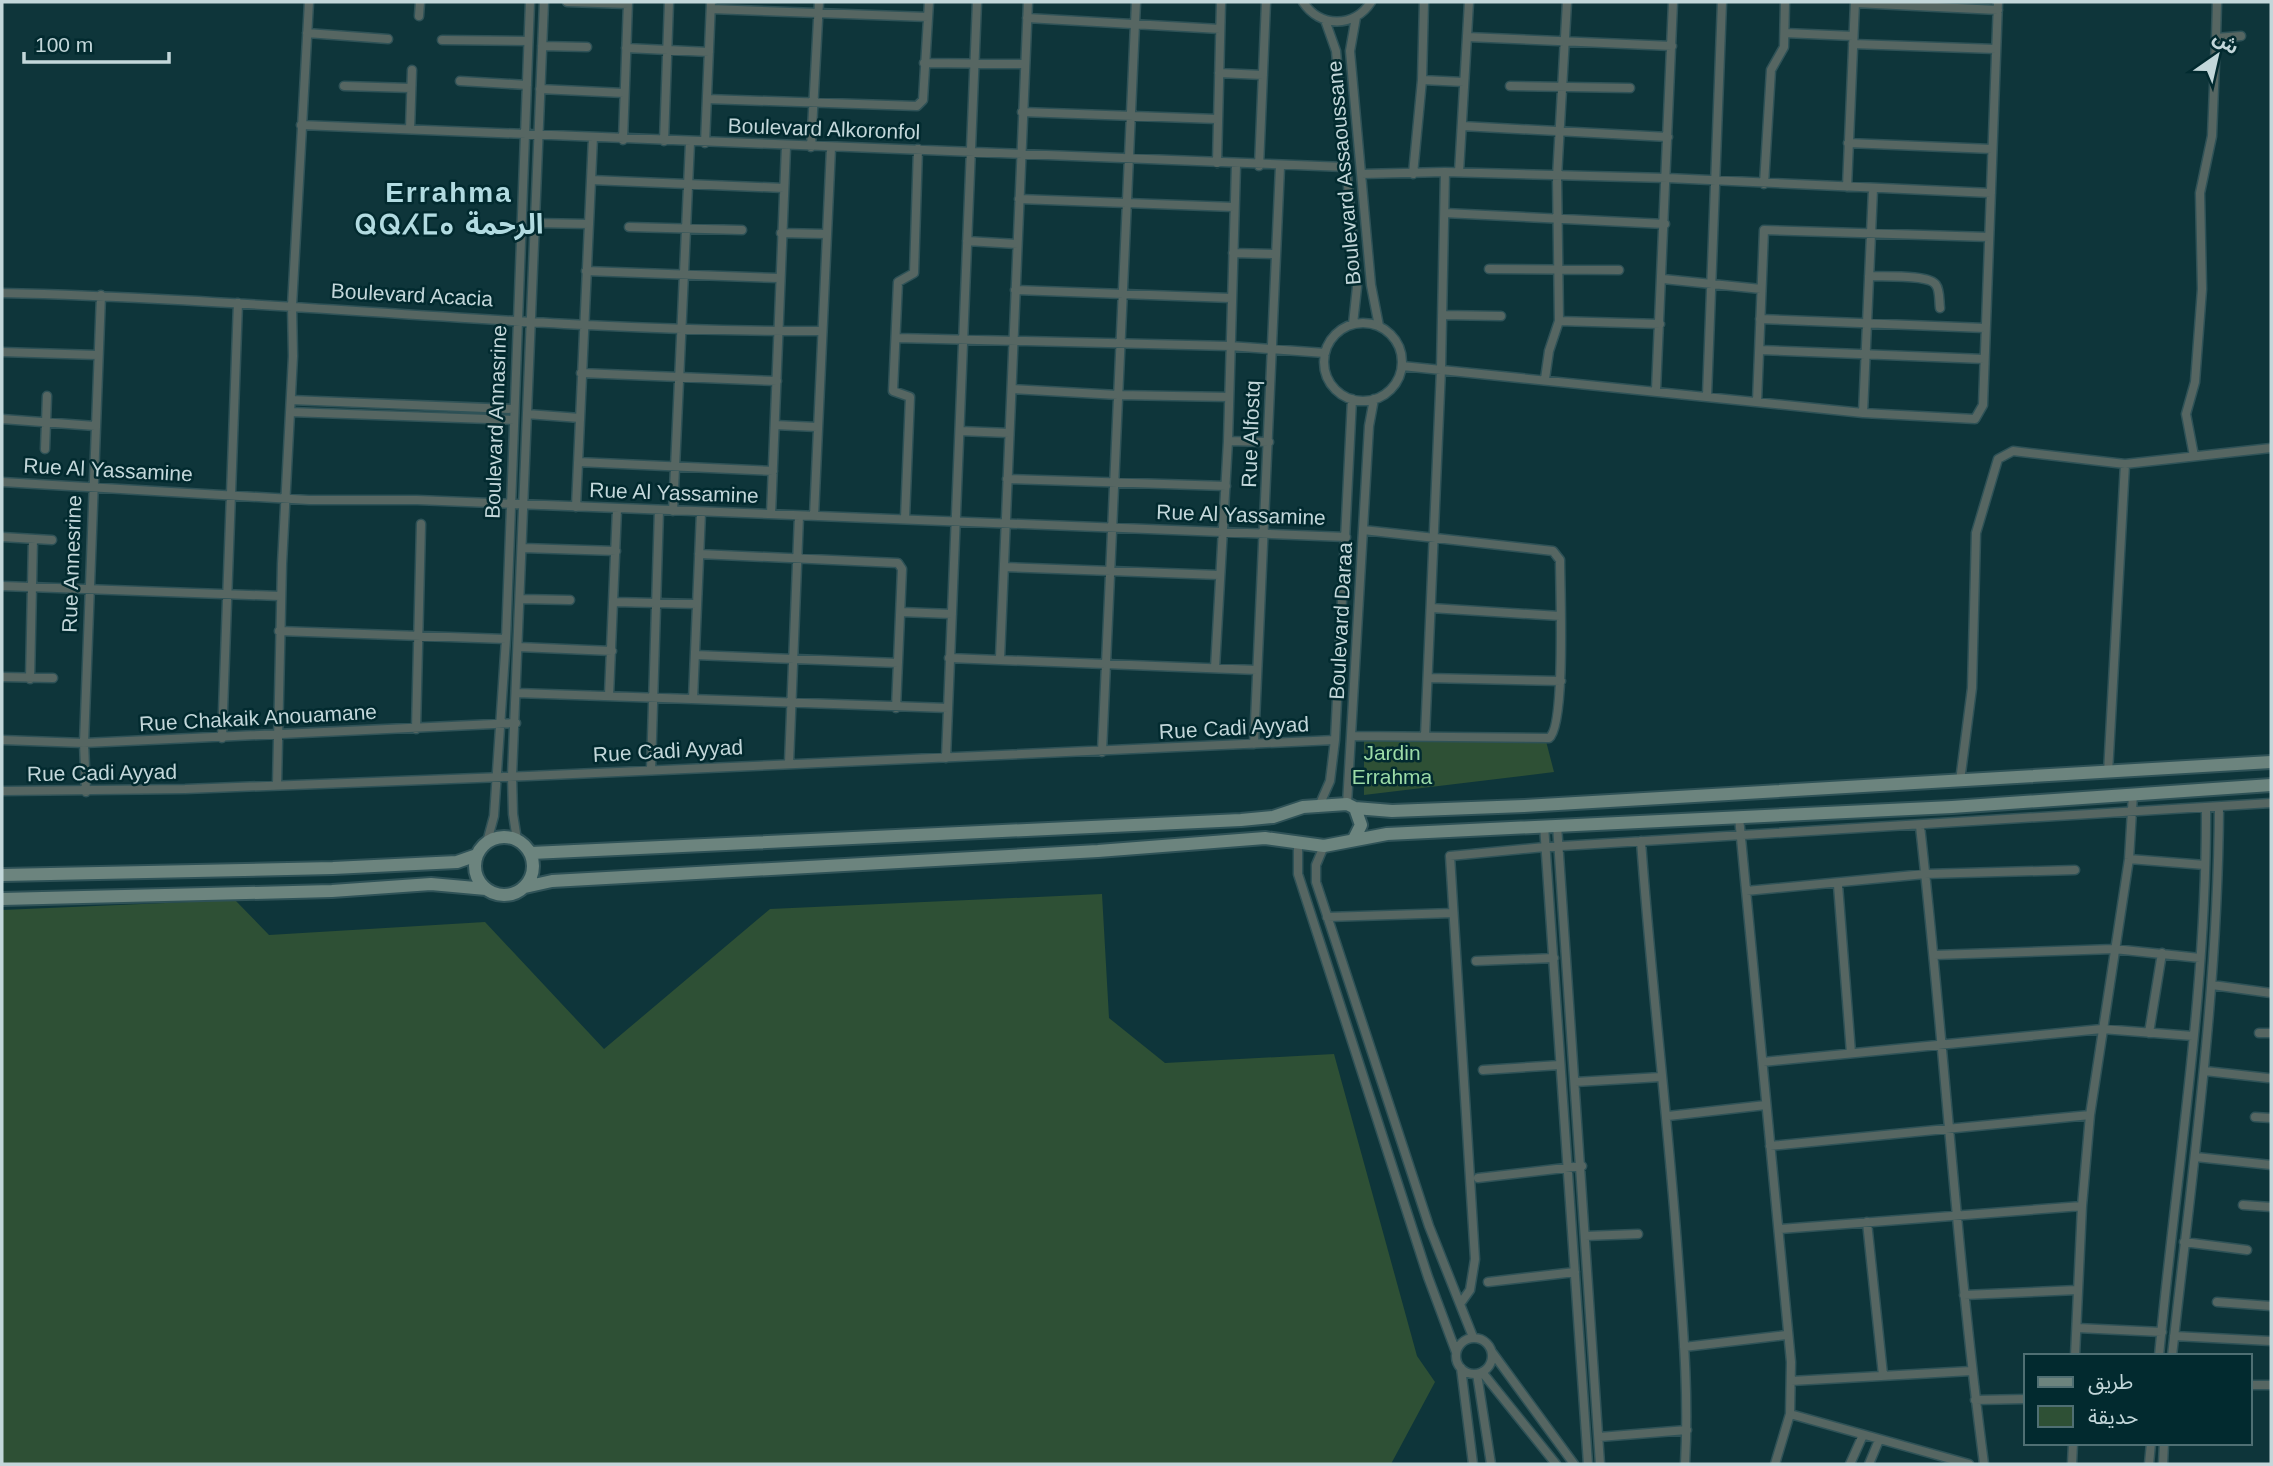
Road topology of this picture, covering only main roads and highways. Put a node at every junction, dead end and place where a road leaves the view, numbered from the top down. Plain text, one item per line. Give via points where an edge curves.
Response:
1 (2271, 762) edge
2 (2271, 785) edge
3 (1351, 806) junction
4 (1285, 813) junction
5 (1283, 838) junction
6 (1354, 839) junction
7 (531, 853) junction
8 (477, 855) junction
9 (2, 875) edge
10 (525, 887) junction
11 (485, 889) junction
12 (2, 899) edge

1 - 3 main road via 1524,806 1392,811
2 - 6 main road
3 - 4 main road via 1297,808
3 - 6 main road via 1361,825
4 - 5 main road via 1276,825
4 - 7 main road via 1241,820
5 - 6 main road via 1324,846
5 - 10 main road via 552,881
7 - 8 main road via 517,840 502,837 487,842
7 - 10 main road via 533,871
8 - 9 main road via 457,862 333,868
8 - 11 main road via 475,874
10 - 11 main road via 508,896
11 - 12 main road via 431,884 332,891

